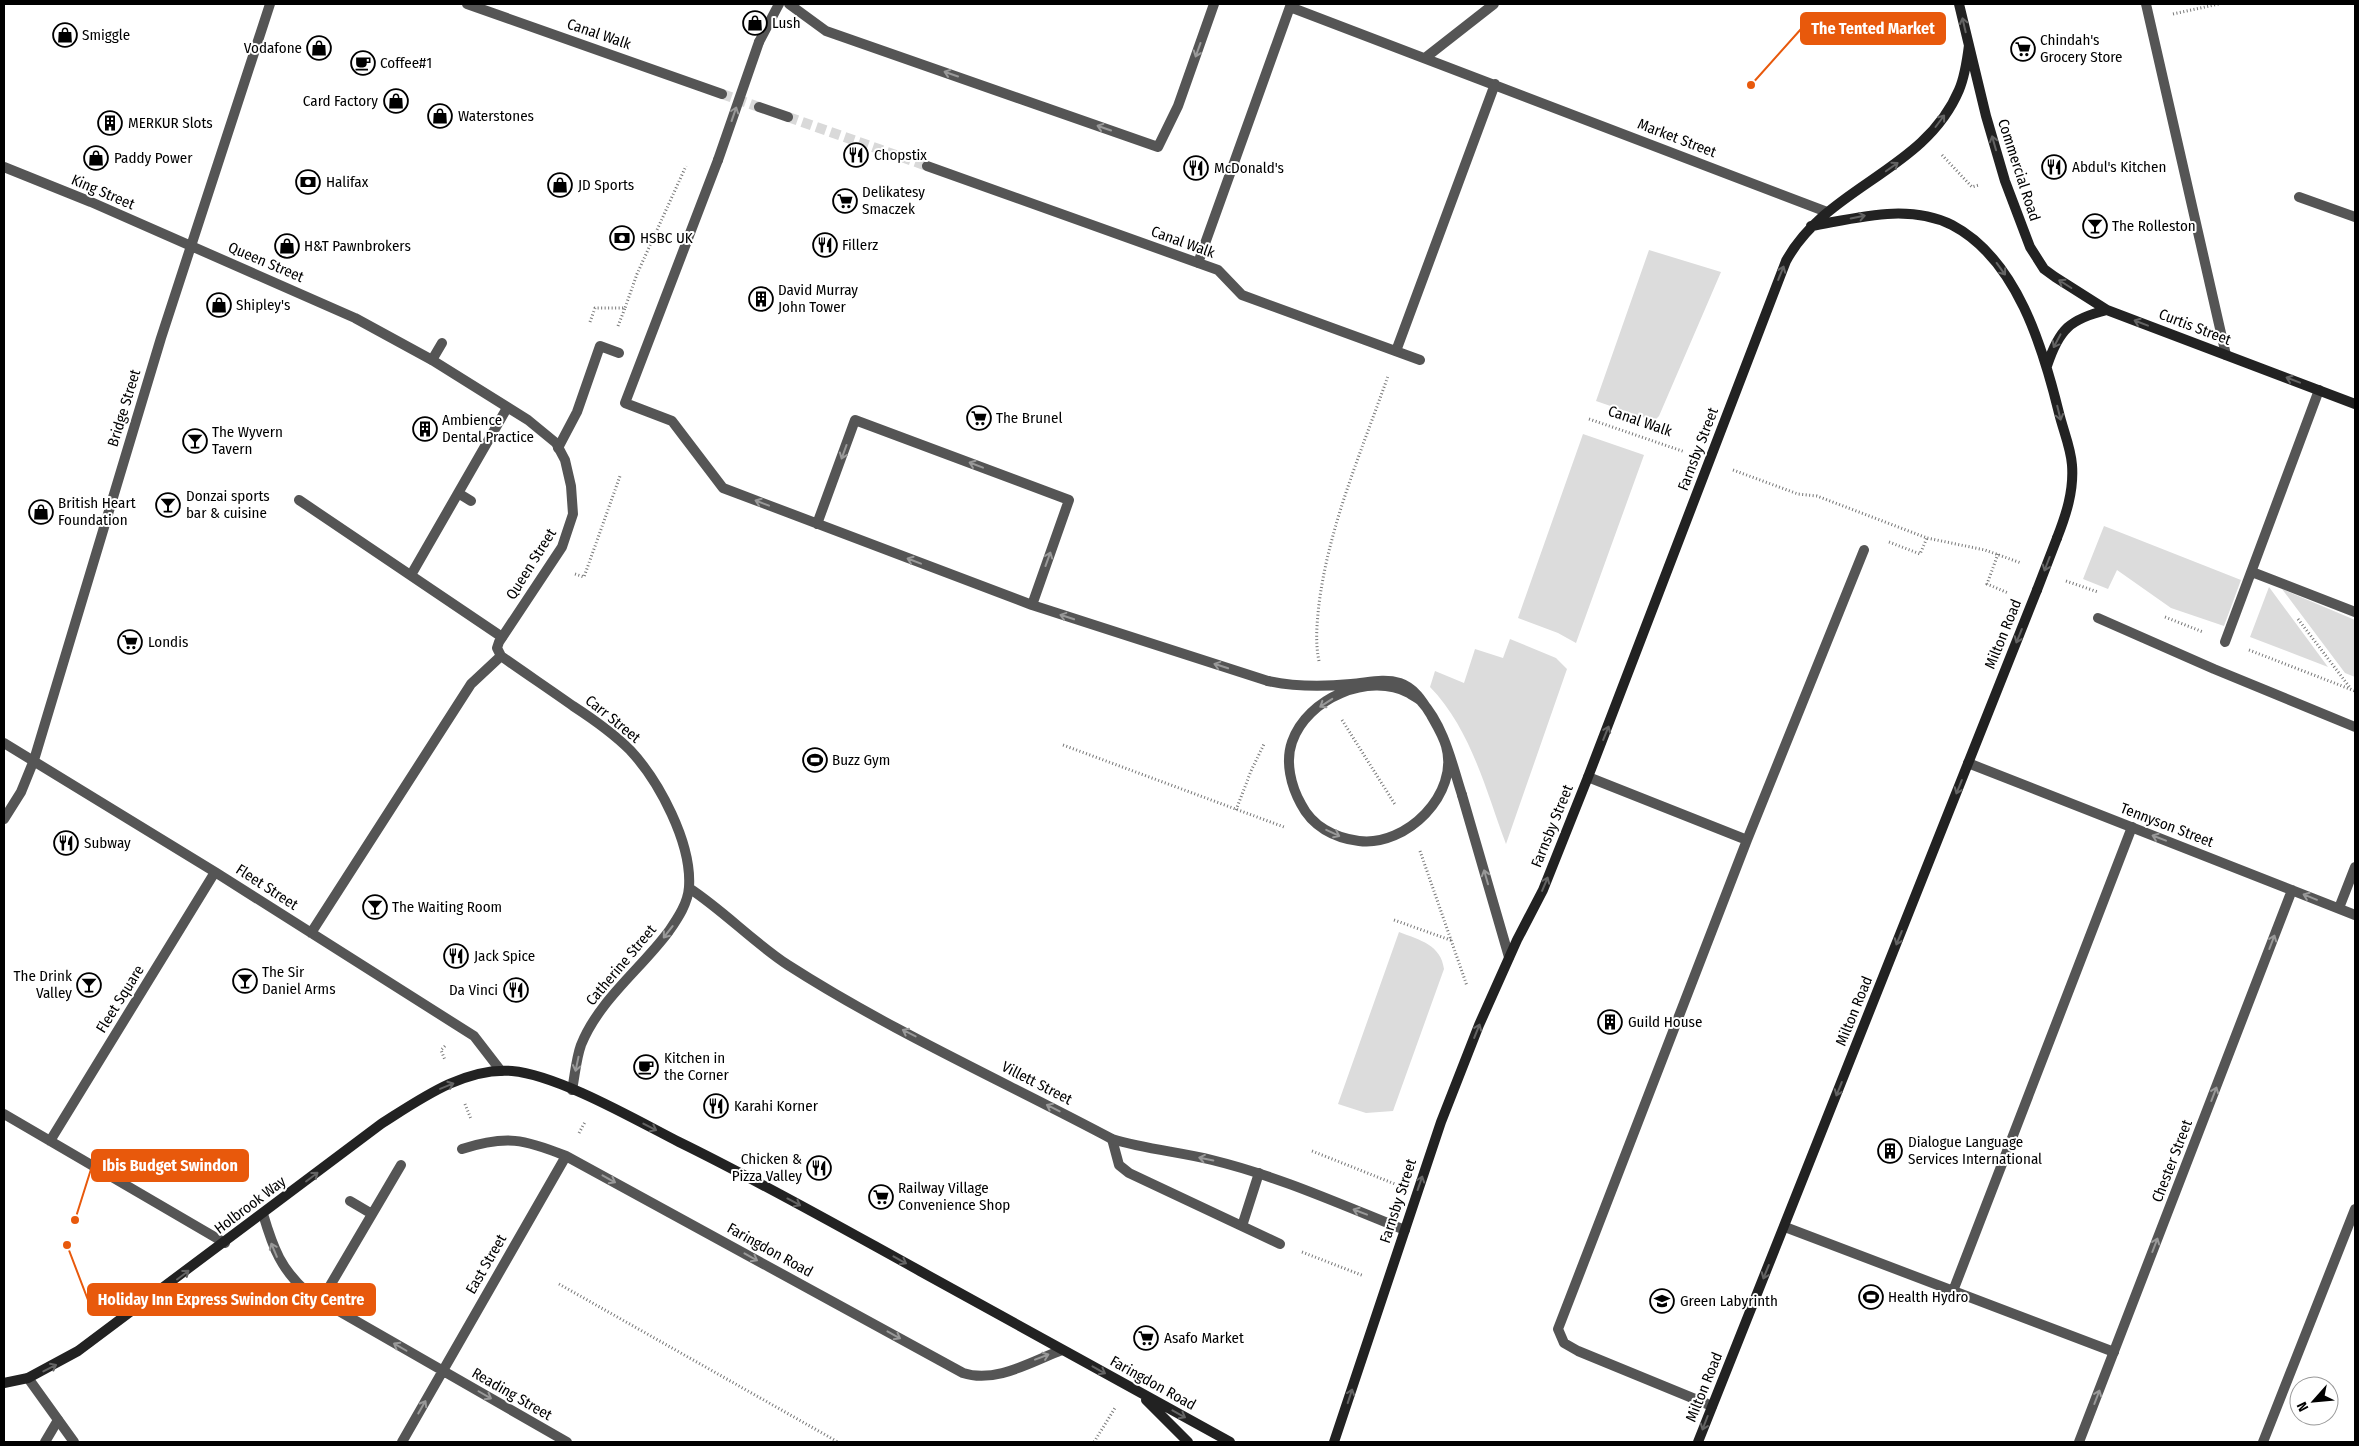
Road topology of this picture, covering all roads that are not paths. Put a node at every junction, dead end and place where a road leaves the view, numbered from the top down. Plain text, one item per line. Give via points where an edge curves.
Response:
1 (270, 4) edge
2 (466, 4) edge
3 (779, 4) edge
4 (789, 4) edge
5 (1214, 4) edge
6 (1494, 4) edge
7 (1959, 4) edge
8 (2146, 4) edge
9 (1291, 5) edge
10 (1969, 46) junction
11 (1425, 58) junction
12 (1495, 84) junction
13 (722, 94) tunnel mouth
14 (759, 107) tunnel mouth
15 (788, 117) tunnel mouth
16 (927, 166) tunnel mouth
17 (4, 167) edge
18 (2299, 196) dead end
19 (1827, 212) junction
20 (2355, 217) edge
21 (1810, 227) junction
22 (190, 246) junction
23 (1198, 263) junction
24 (2107, 310) junction
25 (442, 343) dead end
26 (1396, 351) junction
27 (619, 352) dead end
28 (2226, 355) junction
29 (432, 360) junction
30 (1420, 360) dead end
31 (2047, 366) junction
32 (2319, 390) junction
33 (2355, 404) edge
34 (507, 408) junction
35 (558, 448) junction
36 (458, 493) junction
37 (299, 500) dead end
38 (471, 501) dead end
39 (817, 524) junction
40 (1864, 550) dead end
41 (2252, 572) junction
42 (411, 576) junction
43 (1032, 605) junction
44 (2355, 612) edge
45 (2098, 618) dead end
46 (502, 637) junction
47 (2225, 642) dead end
48 (501, 656) junction
49 (2355, 727) edge
50 (4, 743) edge
51 (34, 760) junction
52 (1968, 763) junction
53 (1588, 777) junction
54 (4, 819) edge
55 (2132, 827) junction
56 (1748, 840) junction
57 (2355, 867) edge
58 (215, 872) junction
59 (689, 888) junction
60 (2292, 890) junction
61 (2339, 908) junction
62 (2355, 915) edge
63 (311, 933) junction
64 (1509, 957) junction
65 (501, 1071) junction
66 (523, 1072) joint
67 (572, 1090) junction
68 (4, 1114) edge
69 (1112, 1139) junction
70 (50, 1141) junction
71 (462, 1149) dead end
72 (566, 1156) junction
73 (401, 1164) dead end
74 (1259, 1173) junction
75 (350, 1202) dead end
76 (2355, 1208) edge
77 (263, 1214) junction
78 (372, 1214) junction
79 (1242, 1226) junction
80 (1784, 1227) junction
81 (1405, 1230) junction
82 (225, 1243) junction
83 (1280, 1244) road end
84 (1953, 1291) junction
85 (321, 1301) junction
86 (1062, 1350) junction
87 (2114, 1352) junction
88 (442, 1371) junction
89 (28, 1378) junction
90 (4, 1383) edge
91 (1132, 1388) junction
92 (1712, 1406) junction
93 (58, 1420) junction
94 (45, 1442) edge
95 (74, 1442) edge
96 (402, 1442) edge
97 (567, 1442) edge
98 (1188, 1442) edge
99 (1230, 1442) edge
100 (1334, 1442) edge
101 (1698, 1442) edge
102 (2079, 1442) edge
103 (2263, 1442) edge

1 - 22 street, Bridge Street
2 - 13 street, Canal Walk
39 -> 3 street, bridge via 723,488 672,421 626,403 759,42
5 -> 4 street via 1178,106 1158,147 826,31
6 - 11 street
10 -> 7 street, Commercial Road
8 - 28 street
9 - 11 street, Market Street
9 - 23 street
19 -> 10 street, Farnsby Street via 1907,156 1926,138 1954,100 1964,76
24 -> 10 street, Commercial Road via 2055,277 2037,260 2019,222 2004,178
11 - 12 street, Market Street
12 - 19 street, Market Street
12 - 26 street
14 - 15 street
16 - 23 street, Canal Walk
17 - 22 street, King Street
18 - 20 street
19 - 21 street, Farnsby Street
21 -> 31 street via 1884,214 1918,214 1952,225 1984,248 2009,279
53 -> 21 street, Farnsby Street via 1786,260
22 - 29 street, Queen Street via 325,304
22 - 51 street, Bridge Street
23 - 26 street, Canal Walk via 1218,270 1242,295
28 -> 24 street, Curtis Street
24 -> 31 street via 2079,318 2064,330
25 - 29 street
26 - 30 street, Canal Walk
27 - 35 street via 600,346 577,412
32 -> 28 street, Curtis Street
29 - 34 street, Queen Street
31 -> 52 street, Milton Road, bridge via 2072,463 2072,486 2057,538
32 - 33 street, Curtis Street
32 - 41 street
34 - 35 street, Queen Street via 546,433
34 - 36 street
35 - 46 street, Queen Street via 565,460 571,486 573,514 568,531 562,547
36 - 38 street
36 - 42 street
37 - 42 street
43 -> 39 street
43 -> 39 street via 1069,500 855,420
40 - 56 street
41 - 44 street
41 - 47 street
42 - 46 street
64 -> 43 street, bridge via 1462,795 1447,753 1444,745 1442,737 1436,722 1431,715 1426,707 1421,700 1398,688 1363,685 1312,712 1292,741 1289,761 1294,790 1307,816 1332,835 1360,841 1384,839 1410,826 1435,802 1443,787 1447,768 1446,754 1446,746 1442,738 1434,720 1429,712 1425,704 1420,696 1401,683 1377,680 1307,688 1268,681
45 - 49 street via 2214,670
46 - 48 street via 497,648
48 - 59 street, Carr Street via 607,729 631,751 677,826 688,860
48 - 63 street via 471,684
50 - 51 street, Fleet Street
51 - 54 street, Bridge Street via 21,792
51 - 58 street, Fleet Street
52 - 55 street, Tennyson Street
52 -> 80 street, Milton Road
53 - 56 street
64 -> 53 street, Farnsby Street via 1542,890
60 -> 55 street, Tennyson Street
55 - 84 street
56 - 92 street via 1558,1329 1564,1343 1578,1351
57 - 61 street
58 - 63 street, Fleet Street
58 - 70 street, Fleet Square
59 -> 67 street, Catherine Street via 684,907 668,932 607,1002 593,1023 581,1045
69 -> 59 street, Villett Street via 818,983 766,949
61 -> 60 street, Tennyson Street
87 -> 60 street, Chester Street
61 - 62 street, Tennyson Street
63 - 65 street, Fleet Street via 474,1036
81 -> 64 street, Farnsby Street via 1441,1122
65 - 66 street, Holbrook Way
77 -> 65 street, Holbrook Way via 381,1124 437,1090 466,1078
66 - 67 street, Faringdon Road
67 -> 86 street, Faringdon Road via 712,1158
68 - 70 street
74 -> 69 street, Villett Street
69 - 79 street via 1119,1165 1129,1173
70 - 82 street
71 - 72 street, Faringdon Road via 504,1140 535,1143
72 -> 86 street, Faringdon Road via 963,1373 994,1376
72 - 88 street, East Street
73 - 78 street
74 - 79 street
81 -> 74 street, Villett Street
75 - 78 street
76 - 103 street
77 - 82 street, Holbrook Way
85 -> 77 street, Reading Street via 293,1280 282,1265 271,1244
78 - 85 street
79 - 83 street
80 - 84 street
80 -> 92 street, Milton Road
100 -> 81 street, Farnsby Street
89 -> 82 street, Holbrook Way via 78,1351
84 - 87 street
88 -> 85 street, Reading Street
86 -> 91 street, Faringdon Road
102 -> 87 street, Chester Street
96 -> 88 street, East Street
88 -> 97 street, Reading Street
89 - 90 street, Holbrook Way
89 - 93 street
91 - 98 street
91 -> 99 street, Faringdon Road
92 -> 101 street, Milton Road
93 - 94 street
93 - 95 street

